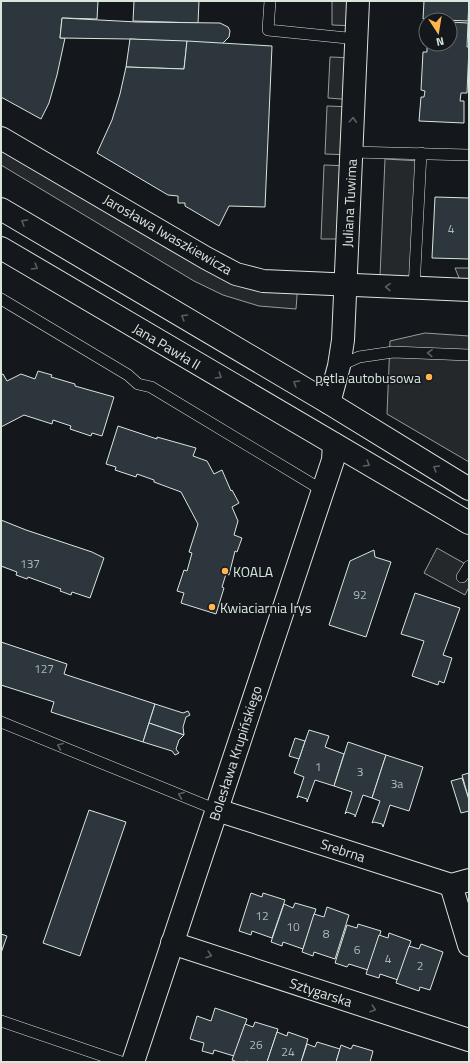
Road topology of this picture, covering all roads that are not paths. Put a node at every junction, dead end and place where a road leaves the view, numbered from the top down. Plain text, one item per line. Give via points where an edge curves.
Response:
1 (270, 1) edge
2 (358, 1) edge
3 (357, 39) junction
4 (1, 138) edge
5 (352, 152) junction
6 (421, 153) junction
7 (469, 155) edge
8 (1, 209) edge
9 (1, 248) edge
10 (345, 285) junction
11 (414, 288) junction
12 (469, 290) edge
13 (1, 299) edge
14 (469, 355) edge
15 (339, 366) junction
16 (329, 403) junction
17 (334, 444) junction
18 (469, 488) edge
19 (322, 490) junction
20 (469, 523) edge
21 (469, 566) edge
22 (462, 577) dead end
23 (1, 722) edge
24 (217, 810) junction
25 (460, 882) edge
26 (172, 943) junction
27 (469, 945) edge
28 (1, 1021) edge
29 (469, 1040) edge
30 (121, 1062) edge
31 (133, 1062) edge

1 - 3 lane via 268,30
2 - 3 street, Juliana Tuwima
5 -> 3 street, Juliana Tuwima
4 - 10 street, Jarosława Iwaszkiewicza via 236,274 263,281
5 - 6 lane
5 - 10 street, Juliana Tuwima
6 - 7 lane
6 - 11 lane
16 -> 8 street
9 -> 17 street, Jana Pawła II
11 -> 10 street, Jarosława Iwaszkiewicza
10 - 15 street, Juliana Tuwima via 343,340
11 - 12 street, Jarosława Iwaszkiewicza
13 - 19 lane via 128,375 135,382 151,387
14 -> 15 lane via 393,352 359,357
15 - 16 street, Juliana Tuwima
16 - 17 street
18 -> 16 street
17 - 19 street, Bolesława Krupińskiego via 333,460
17 -> 20 street, Jana Pawła II
19 - 24 street, Bolesława Krupińskiego
21 - 22 lane
24 -> 23 lane
24 - 25 street, Srebrna
24 - 26 street, Bolesława Krupińskiego
25 - 27 street
26 -> 29 street, Sztygarska
26 - 31 street, Bolesława Krupińskiego
28 - 30 lane

